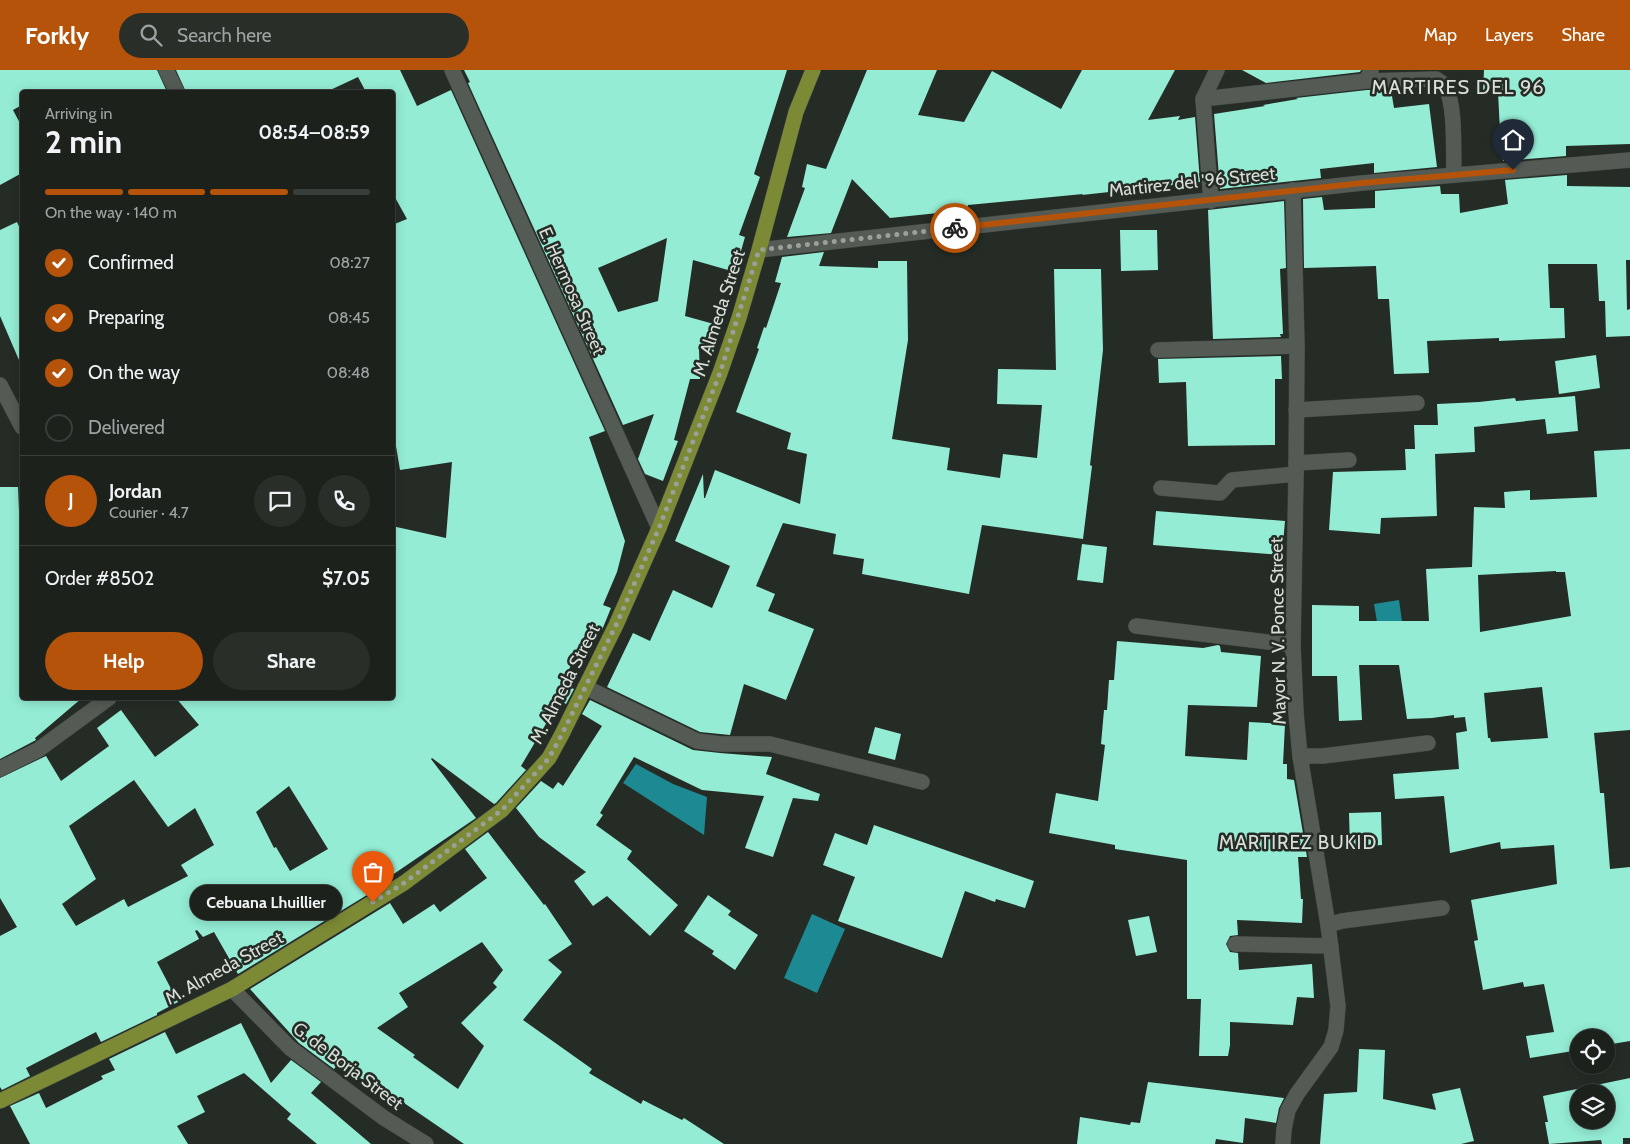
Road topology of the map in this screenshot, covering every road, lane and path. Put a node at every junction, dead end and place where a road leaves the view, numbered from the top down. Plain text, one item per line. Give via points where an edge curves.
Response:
1 (166, 70) edge
2 (452, 70) edge
3 (813, 70) edge
4 (1217, 70) edge
5 (1369, 76) edge
6 (176, 90) edge
7 (1203, 99) junction
8 (1630, 160) edge
9 (1454, 174) junction
10 (1293, 190) junction
11 (1211, 201) junction
12 (759, 250) junction
13 (1297, 346) junction
14 (1158, 350) dead end
15 (0, 385) edge
16 (1417, 403) dead end
17 (1296, 410) junction
18 (20, 423) edge
19 (1349, 460) dead end
20 (1296, 468) junction
21 (1161, 488) dead end
22 (659, 528) junction
23 (1136, 626) dead end
24 (1293, 645) junction
25 (585, 688) junction
26 (106, 700) edge
27 (1428, 743) dead end
28 (1300, 756) junction
29 (0, 769) edge
30 (922, 782) dead end
31 (1442, 908) dead end
32 (1328, 925) junction
33 (1235, 944) dead end
34 (1331, 946) junction
35 (232, 989) junction
36 (0, 1102) edge
37 (426, 1144) edge
38 (1283, 1144) edge

1 - 6 street
2 - 22 street, E. Hermosa Street
3 - 12 main road, M. Almeda Street via 796,112
4 - 7 street
5 - 7 street
5 - 9 street via 1436,79 1446,87 1452,110
7 - 11 street
8 - 9 street, Martirez del '96 Street
9 - 10 street, Martirez del '96 Street
10 - 11 street, Martirez del '96 Street
10 - 13 street, Mayor N. V. Ponce Street
11 - 12 street, Martirez del '96 Street
12 - 22 main road, M. Almeda Street via 720,373
13 - 14 street
13 - 17 street, Mayor N. V. Ponce Street
15 - 18 street
16 - 17 street
17 - 20 street, Mayor N. V. Ponce Street
19 - 20 street
20 - 21 street via 1232,480 1220,493
20 - 24 street, Mayor N. V. Ponce Street
22 - 25 main road, M. Almeda Street
23 - 24 street
24 - 28 street, Mayor N. V. Ponce Street
25 - 30 street via 696,741 770,744
25 - 35 main road, M. Almeda Street via 549,758 502,810 404,883
26 - 29 street via 38,750
27 - 28 street
28 - 32 street, Mayor N. V. Ponce Street
31 - 32 street
32 - 34 street, Mayor N. V. Ponce Street
33 - 34 street
34 - 38 street, Mayor N. V. Ponce Street via 1338,1006 1336,1030 1331,1047 1288,1110
35 - 36 main road, M. Almeda Street
35 - 37 street, G. de Borja Street via 290,1048 384,1118

